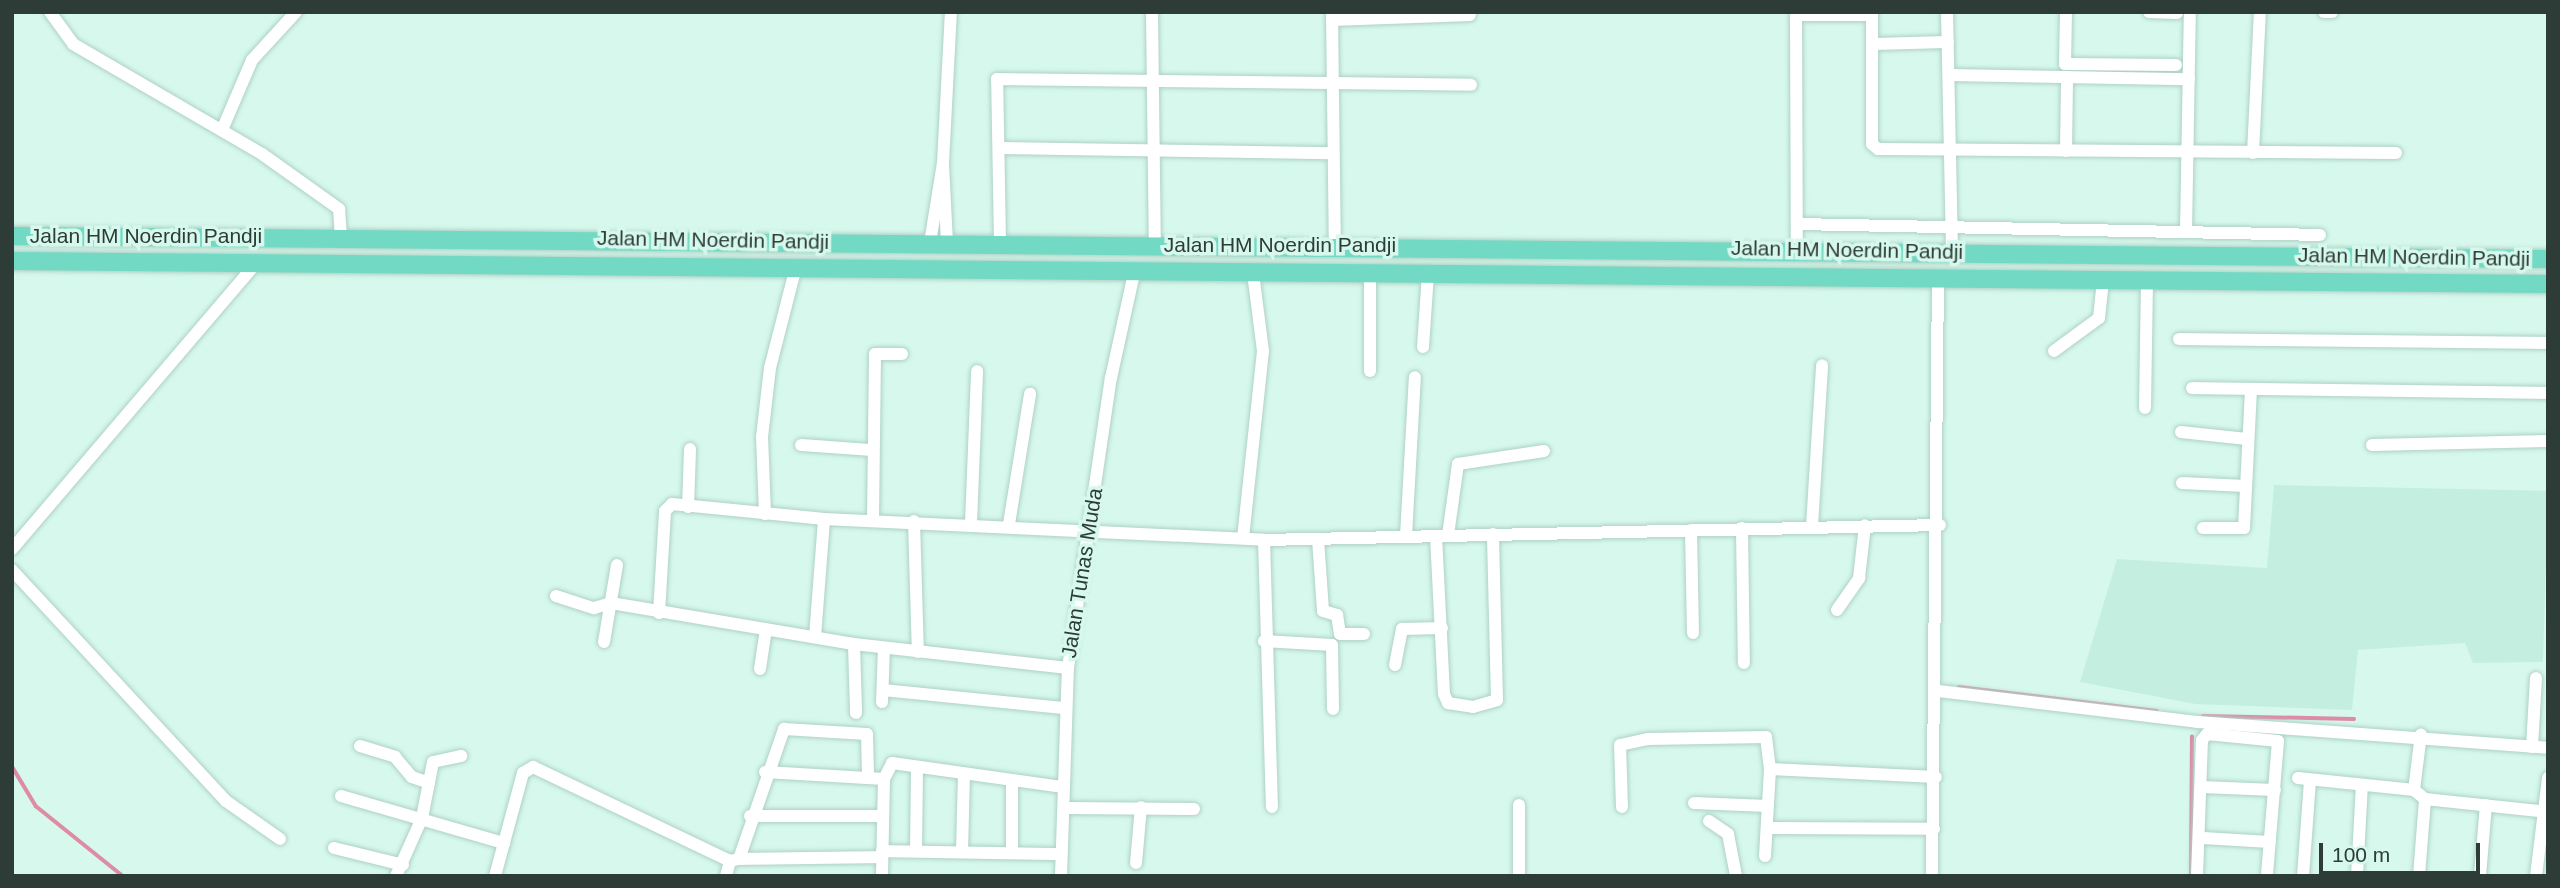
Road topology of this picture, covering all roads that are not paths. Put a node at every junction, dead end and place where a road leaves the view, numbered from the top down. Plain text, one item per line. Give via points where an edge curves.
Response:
1 (50, 12) edge
2 (296, 12) edge
3 (951, 12) edge
4 (1152, 12) edge
5 (1947, 12) edge
6 (2066, 12) edge
7 (2149, 12) edge
8 (2260, 12) edge
9 (2323, 12) edge
10 (2332, 12) edge
11 (2184, 13) edge
12 (1796, 14) edge
13 (1872, 14) edge
14 (1470, 15) dead end
15 (1332, 16) edge
16 (1948, 42) junction
17 (1871, 44) junction
18 (2176, 65) dead end
19 (1949, 75) junction
20 (2067, 77) junction
21 (2189, 79) junction
22 (1151, 81) junction
23 (1333, 83) junction
24 (1471, 85) dead end
25 (222, 130) junction
26 (1000, 148) junction
27 (1153, 148) junction
28 (1950, 150) junction
29 (2066, 151) junction
30 (2187, 152) junction
31 (1333, 153) junction
32 (2253, 153) junction
33 (2396, 153) dead end
34 (1797, 224) junction
35 (1951, 227) junction
36 (2186, 232) junction
37 (12, 236) edge
38 (341, 237) junction
39 (938, 243) junction
40 (1000, 243) junction
41 (1155, 244) junction
42 (1335, 245) junction
43 (1795, 249) junction
44 (1952, 251) junction
45 (2308, 256) junction
46 (2548, 259) edge
47 (12, 261) edge
48 (257, 262) junction
49 (796, 267) junction
50 (1133, 273) junction
51 (1253, 273) junction
52 (1370, 274) junction
53 (1428, 274) junction
54 (1795, 276) junction
55 (1938, 277) junction
56 (2103, 279) junction
57 (2147, 280) junction
58 (2548, 284) edge
59 (2179, 339) dead end
60 (2548, 342) edge
61 (1423, 347) dead end
62 (2054, 351) dead end
63 (902, 354) dead end
64 (1822, 365) dead end
65 (977, 371) dead end
66 (1370, 371) dead end
67 (1415, 377) dead end
68 (2192, 388) dead end
69 (2251, 389) junction
70 (2548, 393) edge
71 (1030, 394) dead end
72 (2145, 408) dead end
73 (2181, 432) dead end
74 (2246, 439) junction
75 (2548, 441) edge
76 (802, 445) dead end
77 (2372, 445) dead end
78 (690, 449) dead end
79 (870, 450) junction
80 (1544, 451) dead end
81 (2182, 483) dead end
82 (2245, 486) junction
83 (688, 507) junction
84 (765, 514) junction
85 (824, 519) junction
86 (873, 519) junction
87 (914, 521) junction
88 (971, 523) junction
89 (1009, 524) junction
90 (1865, 525) junction
91 (1940, 525) junction
92 (1812, 526) junction
93 (1090, 527) junction
94 (1742, 528) junction
95 (2203, 528) dead end
96 (1691, 530) junction
97 (1493, 534) junction
98 (1442, 535) junction
99 (1406, 536) junction
100 (1243, 538) junction
101 (1318, 538) junction
102 (1264, 540) junction
103 (12, 549) edge
104 (617, 565) dead end
105 (12, 570) edge
106 (556, 596) dead end
107 (611, 603) junction
108 (1838, 610) dead end
109 (659, 613) junction
110 (1442, 628) junction
111 (766, 629) junction
112 (1364, 634) dead end
113 (1693, 634) dead end
114 (815, 637) junction
115 (1264, 640) junction
116 (604, 642) dead end
117 (854, 643) junction
118 (884, 648) junction
119 (918, 652) junction
120 (1744, 663) dead end
121 (1395, 665) dead end
122 (1068, 668) junction
123 (760, 669) dead end
124 (2536, 678) dead end
125 (1938, 691) junction
126 (1063, 708) junction
127 (1333, 709) dead end
128 (856, 713) dead end
129 (2421, 734) junction
130 (360, 746) dead end
131 (2532, 747) junction
132 (2548, 748) edge
133 (461, 756) dead end
134 (917, 768) junction
135 (1770, 769) junction
136 (765, 772) junction
137 (868, 774) junction
138 (964, 774) junction
139 (1936, 776) junction
140 (2548, 778) edge
141 (884, 779) junction
142 (1012, 780) junction
143 (429, 783) junction
144 (2362, 785) junction
145 (1063, 787) junction
146 (2201, 787) junction
147 (2275, 790) junction
148 (2414, 790) junction
149 (341, 796) dead end
150 (2425, 799) junction
151 (1694, 803) dead end
152 (1519, 805) dead end
153 (2486, 805) junction
154 (1768, 806) junction
155 (1141, 807) junction
156 (1272, 807) dead end
157 (1622, 807) dead end
158 (1064, 808) junction
159 (1194, 809) dead end
160 (2546, 812) edge
161 (750, 816) junction
162 (883, 816) junction
163 (422, 818) junction
164 (1709, 821) dead end
165 (1768, 828) junction
166 (1934, 829) junction
167 (2203, 838) junction
168 (280, 839) dead end
169 (2270, 842) junction
170 (504, 843) junction
171 (334, 848) dead end
172 (916, 851) junction
173 (962, 851) junction
174 (1012, 852) junction
175 (882, 854) junction
176 (1061, 854) junction
177 (1765, 856) dead end
178 (734, 860) junction
179 (1136, 863) dead end
180 (400, 870) edge
181 (495, 876) edge
182 (726, 876) edge
183 (882, 876) edge
184 (1061, 876) edge
185 (1518, 876) edge
186 (1736, 876) edge
187 (1932, 876) edge
188 (2197, 876) edge
189 (2267, 876) edge
190 (2303, 876) edge
191 (2357, 876) edge
192 (2419, 876) edge
193 (2480, 876) edge
194 (2536, 876) edge

1 - 25 street via 73,44
2 - 25 street via 252,60
3 - 39 street
4 - 22 street
5 - 16 street
6 - 18 street via 2065,64
7 - 11 street
8 - 32 street
9 - 10 street
11 - 21 street
12 - 13 street
12 - 34 street
13 - 17 street
14 - 15 street
15 - 23 street
16 - 17 street
16 - 19 street
17 - 28 street via 1874,147
19 - 20 street
19 - 28 street
20 - 21 street
20 - 29 street
21 - 30 street
22 - 23 street
22 - 26 street via 997,79
22 - 27 street
23 - 24 street
23 - 31 street
25 - 38 street via 339,209
26 - 27 street
26 - 40 street
27 - 31 street
27 - 41 street
28 - 29 street
28 - 35 street
29 - 30 street
30 - 32 street
30 - 36 street
31 - 42 street
32 - 33 street
34 - 35 street
34 - 43 street
35 - 36 street
35 - 44 street
36 - 45 street via 2314,235
37 - 38 main road, Jalan HM Noerdin Pandji
38 - 39 main road, Jalan HM Noerdin Pandji
39 - 40 main road, Jalan HM Noerdin Pandji
40 - 41 main road, Jalan HM Noerdin Pandji
41 - 42 main road, Jalan HM Noerdin Pandji
42 - 43 main road, Jalan HM Noerdin Pandji
43 - 44 main road, Jalan HM Noerdin Pandji
43 - 54 main road
44 - 45 main road, Jalan HM Noerdin Pandji
45 - 46 main road, Jalan HM Noerdin Pandji
47 - 48 main road, Jalan HM Noerdin Pandji
48 - 49 main road, Jalan HM Noerdin Pandji
48 - 103 street
49 - 50 main road, Jalan HM Noerdin Pandji
49 - 84 street via 769,382 762,437
50 - 51 main road, Jalan HM Noerdin Pandji
50 - 93 street, Jalan Tunas Muda via 1111,378
51 - 52 main road, Jalan HM Noerdin Pandji
51 - 100 street via 1264,351
52 - 53 main road, Jalan HM Noerdin Pandji
52 - 66 street
53 - 54 main road, Jalan HM Noerdin Pandji
53 - 61 street
54 - 55 main road, Jalan HM Noerdin Pandji
55 - 56 main road, Jalan HM Noerdin Pandji
55 - 91 street
56 - 57 main road, Jalan HM Noerdin Pandji
56 - 62 street via 2098,318
57 - 58 main road, Jalan HM Noerdin Pandji
57 - 72 street
59 - 60 street
63 - 79 street via 875,354
64 - 92 street
65 - 88 street
67 - 99 street
68 - 69 street
69 - 70 street
69 - 74 street
71 - 89 street
73 - 74 street
74 - 82 street
75 - 77 street
76 - 79 street
78 - 83 street
79 - 86 street
80 - 98 street via 1458,464
81 - 82 street
82 - 95 street via 2243,530
83 - 84 street
83 - 109 street via 666,508
84 - 85 street
85 - 86 street
85 - 114 street
86 - 87 street
87 - 88 street
87 - 119 street
88 - 89 street
89 - 93 street
90 - 91 street
90 - 92 street
90 - 108 street via 1859,578
91 - 125 street
92 - 94 street
93 - 100 street
93 - 122 street, Jalan Tunas Muda
94 - 96 street
94 - 120 street
96 - 97 street
96 - 113 street
97 - 98 street
97 - 110 street via 1494,703 1448,704
98 - 99 street
98 - 110 street
99 - 101 street
100 - 102 street
101 - 102 street
101 - 112 street via 1323,611 1337,615 1340,634
102 - 115 street
104 - 107 street
105 - 168 street via 226,801
106 - 107 street via 594,608
107 - 109 street
107 - 116 street
109 - 111 street
110 - 121 street via 1402,629
111 - 114 street
111 - 123 street
114 - 117 street
115 - 127 street via 1332,645
115 - 156 street
117 - 118 street
117 - 128 street
118 - 119 street
118 - 126 street via 883,696
119 - 122 street
122 - 126 street, Jalan Tunas Muda
124 - 131 street
125 - 129 street via 2197,722
125 - 139 street
126 - 145 street, Jalan Tunas Muda
129 - 131 street
129 - 148 street
130 - 143 street via 396,757 412,776
131 - 132 street
133 - 143 street via 437,758
134 - 138 street
134 - 141 street via 888,764
134 - 172 street
135 - 139 street
135 - 154 street
135 - 157 street via 1766,737 1623,742
136 - 137 street
136 - 137 street via 784,729 867,734
136 - 161 street
137 - 141 street
138 - 142 street
138 - 173 street
139 - 166 street
140 - 160 street
141 - 162 street
142 - 145 street
142 - 174 street
143 - 163 street
144 - 148 street
144 - 190 street via 2304,779
144 - 191 street
145 - 158 street, Jalan Tunas Muda
146 - 147 street
146 - 147 street via 2202,740 2207,734 2274,738
146 - 167 street
147 - 169 street
148 - 150 street
149 - 163 street
150 - 153 street
150 - 192 street
151 - 154 street
152 - 185 street
153 - 160 street
153 - 193 street
154 - 165 street
155 - 158 street
155 - 159 street
155 - 179 street
158 - 176 street, Jalan Tunas Muda
160 - 194 street
161 - 162 street
161 - 178 street
162 - 175 street
163 - 170 street
163 - 180 street
164 - 186 street via 1728,834
165 - 166 street
165 - 177 street
166 - 187 street
167 - 169 street
167 - 188 street
169 - 189 street
170 - 178 street via 523,773 534,767
170 - 181 street
171 - 180 street
172 - 173 street
172 - 175 street
173 - 174 street
174 - 176 street
175 - 178 street
175 - 183 street
176 - 184 street, Jalan Tunas Muda
178 - 182 street

